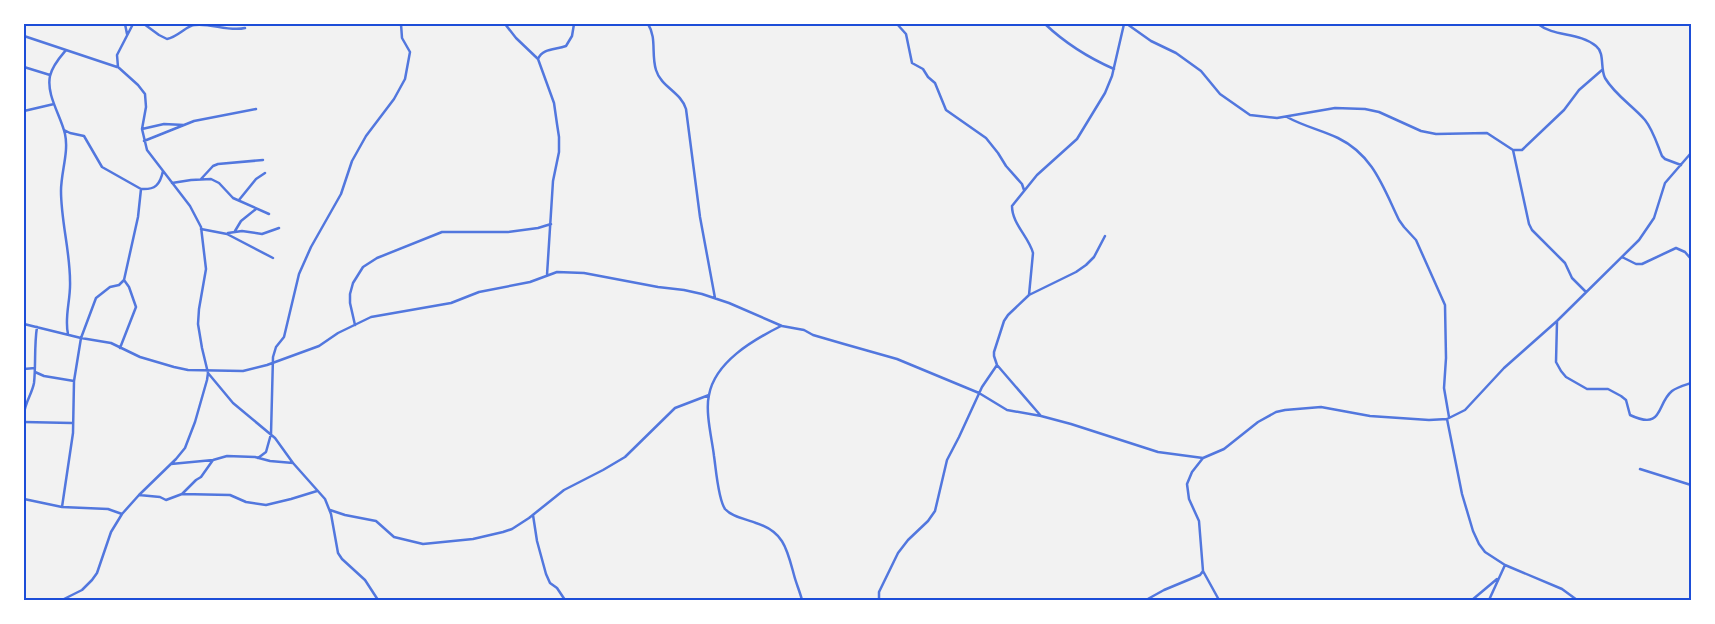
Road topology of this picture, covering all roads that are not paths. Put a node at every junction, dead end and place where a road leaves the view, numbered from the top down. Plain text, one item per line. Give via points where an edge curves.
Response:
1 (125, 24) edge
2 (133, 24) edge
3 (144, 24) edge
4 (401, 24) edge
5 (505, 24) edge
6 (574, 24) edge
7 (648, 24) edge
8 (896, 24) edge
9 (1045, 24) edge
10 (1126, 24) edge
11 (1538, 24) edge
12 (245, 28) dead end
13 (127, 34) junction
14 (24, 36) edge
15 (66, 50) junction
16 (538, 59) junction
17 (24, 67) edge
18 (118, 67) junction
19 (1114, 69) junction
20 (1602, 70) junction
21 (50, 75) junction
22 (54, 104) junction
23 (256, 109) dead end
24 (24, 111) edge
25 (1286, 117) junction
26 (185, 125) junction
27 (64, 130) junction
28 (142, 130) junction
29 (144, 141) junction
30 (1513, 150) junction
31 (1691, 153) edge
32 (264, 160) dead end
33 (1681, 165) junction
34 (163, 171) junction
35 (265, 173) dead end
36 (201, 179) junction
37 (172, 183) junction
38 (141, 189) junction
39 (1024, 190) junction
40 (239, 200) junction
41 (257, 209) junction
42 (269, 214) dead end
43 (551, 224) junction
44 (279, 228) dead end
45 (201, 230) junction
46 (235, 231) junction
47 (227, 234) junction
48 (1105, 236) dead end
49 (1622, 257) junction
50 (273, 258) dead end
51 (1691, 259) edge
52 (547, 275) junction
53 (124, 280) junction
54 (1586, 292) junction
55 (1029, 295) junction
56 (715, 298) junction
57 (1557, 321) junction
58 (24, 324) edge
59 (355, 325) junction
60 (782, 326) junction
61 (37, 327) junction
62 (68, 334) junction
63 (81, 338) junction
64 (120, 348) junction
65 (273, 362) junction
66 (997, 365) junction
67 (35, 368) junction
68 (24, 369) edge
69 (34, 372) junction
70 (207, 372) junction
71 (74, 381) junction
72 (1691, 383) edge
73 (979, 393) junction
74 (709, 395) junction
75 (24, 414) edge
76 (1041, 416) junction
77 (1448, 418) junction
78 (24, 422) edge
79 (72, 423) junction
80 (271, 434) junction
81 (258, 458) junction
82 (1203, 458) junction
83 (213, 460) junction
84 (170, 464) junction
85 (293, 464) junction
86 (1640, 469) dead end
87 (1691, 485) edge
88 (317, 490) junction
89 (182, 494) junction
90 (138, 495) junction
91 (24, 499) edge
92 (62, 506) junction
93 (330, 510) junction
94 (122, 514) junction
95 (533, 515) junction
96 (1505, 565) junction
97 (1203, 571) junction
98 (1498, 578) junction
99 (62, 600) edge
100 (378, 600) edge
101 (565, 600) edge
102 (802, 600) edge
103 (879, 600) edge
104 (1146, 600) edge
105 (1219, 600) edge
106 (1472, 600) edge
107 (1489, 600) edge
108 (1576, 600) edge

1 - 13 street
2 - 13 street
3 - 12 street via 167,39 194,24
4 - 65 street via 402,38 410,52 405,79 366,136 348,169 341,194 311,247 299,274 284,336 276,348
5 - 16 street
6 - 16 street via 566,46 546,51
7 - 56 street via 653,34 655,69 664,83 682,99 686,109 700,217
8 - 39 street via 906,34 912,63 923,69 935,83 946,110 986,138
9 - 19 street via 1079,50
10 - 19 street
10 - 25 street via 1189,62 1220,94 1250,115
11 - 20 street via 1595,45 1600,51
13 - 18 street via 117,55
14 - 15 street
15 - 18 street
15 - 21 street
16 - 43 street via 554,103 560,137 553,180
17 - 21 street
18 - 28 street via 145,94
19 - 39 street via 1105,93 1077,139
20 - 30 street via 1522,150
20 - 33 street via 1609,84 1645,120 1662,156
21 - 22 street
22 - 24 street
22 - 27 street
23 - 26 street
25 - 30 street via 1335,108 1365,109 1436,134 1487,133
25 - 77 street via 1355,148 1375,171 1399,220 1416,240 1445,305 1444,388
26 - 28 street via 164,124
26 - 29 street
27 - 38 street via 86,138 102,167
27 - 62 street via 66,142 61,192 70,283
28 - 29 street
29 - 34 street via 150,156
30 - 54 street via 1532,230 1565,263 1572,278
31 - 33 street
32 - 36 street via 218,164
33 - 49 street via 1665,183 1646,232
34 - 37 street
34 - 38 street via 156,187
35 - 40 street
36 - 37 street
36 - 40 street via 214,180
37 - 45 street via 190,206
38 - 53 street
39 - 55 street via 1012,210 1032,247
40 - 41 street
41 - 42 street
41 - 46 street via 241,221
43 - 52 street
43 - 59 street via 508,232 442,232 377,258 363,267 353,283 350,303
44 - 46 street via 262,234
45 - 47 street
45 - 70 street via 206,269 198,324
46 - 47 street
47 - 50 street
48 - 55 street via 1086,265
49 - 51 street via 1642,264 1676,248
49 - 54 street
52 - 56 street via 584,273
52 - 59 street via 450,303 371,317
53 - 63 street via 96,298
53 - 64 street via 136,307
54 - 57 street
55 - 66 street via 1004,321 994,352
56 - 60 street
57 - 72 street via 1556,362 1566,377 1587,389 1608,389 1621,396 1626,400 1630,415 1640,420 1658,414 1670,393
57 - 77 street via 1504,368 1466,410
58 - 61 street
59 - 65 street via 319,346
60 - 73 street via 897,359
60 - 74 street via 730,360 716,376
61 - 62 street
61 - 67 street
62 - 63 street
63 - 64 street via 111,343
63 - 71 street
64 - 70 street via 174,367
65 - 70 street via 249,370
65 - 80 street
66 - 73 street
66 - 76 street
67 - 68 street
67 - 69 street
69 - 71 street
69 - 75 street via 33,387
70 - 80 street via 233,403
70 - 84 street via 188,442
71 - 79 street
73 - 76 street via 1007,410
73 - 103 street via 947,460 935,511 898,554 879,592
74 - 95 street via 675,408 625,457 564,490
74 - 102 street via 722,504 730,514 768,528 781,538
76 - 82 street via 1158,452
77 - 82 street via 1394,418 1321,408 1285,410 1258,422 1224,449
77 - 96 street via 1462,494 1473,531 1485,552
78 - 79 street
79 - 92 street
80 - 81 street via 266,452
80 - 85 street
81 - 83 street via 227,456
81 - 85 street
82 - 97 street via 1187,484 1189,499 1199,521
83 - 84 street
83 - 89 street via 201,477
84 - 90 street
85 - 88 street
86 - 87 street
88 - 89 street via 266,505 224,494
88 - 93 street
89 - 90 street via 166,500
90 - 94 street
91 - 92 street
92 - 94 street via 108,508
93 - 95 street via 372,519 398,539 427,545 494,535 512,529
93 - 100 street via 338,553 366,580
94 - 99 street via 111,532 94,578 82,590
95 - 101 street via 546,574
96 - 98 street
96 - 108 street via 1562,589
97 - 104 street
97 - 105 street
98 - 106 street
98 - 107 street

